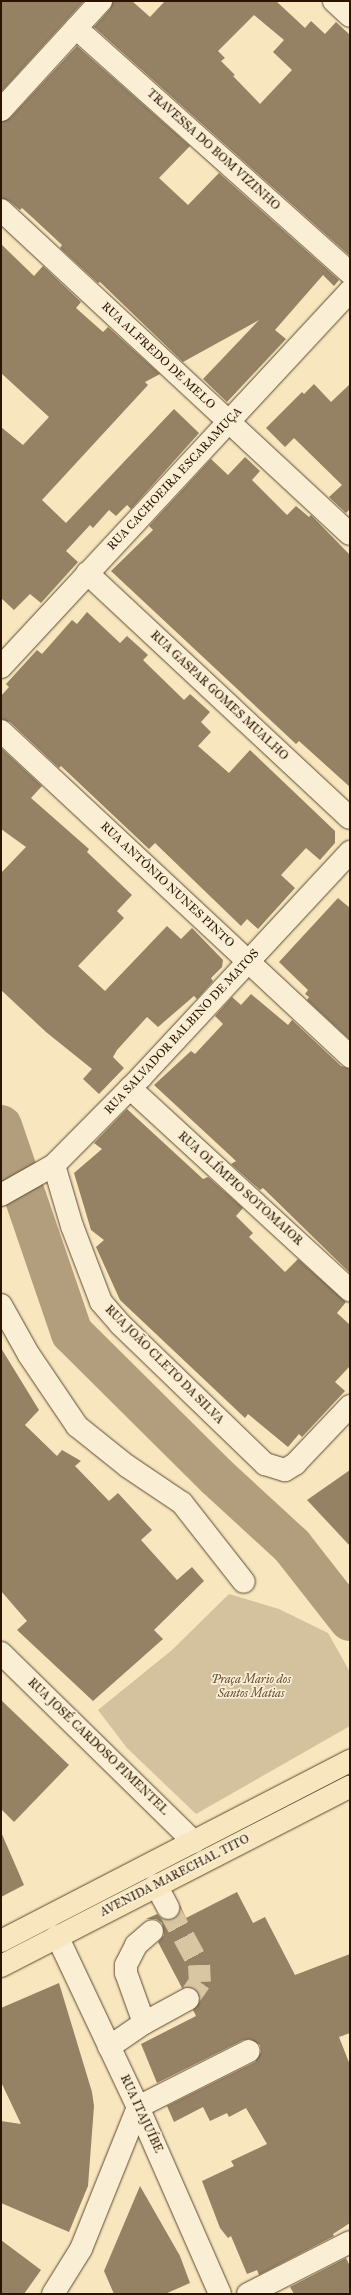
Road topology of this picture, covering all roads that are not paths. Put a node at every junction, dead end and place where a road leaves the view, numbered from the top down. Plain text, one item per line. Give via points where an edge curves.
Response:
1 (101, 1) edge
2 (334, 1) edge
3 (350, 16) edge
4 (76, 28) junction
5 (1, 110) edge
6 (1, 210) edge
7 (350, 273) edge
8 (350, 291) edge
9 (229, 421) junction
10 (350, 534) edge
11 (87, 573) junction
12 (1, 667) edge
13 (1, 731) edge
14 (350, 818) edge
15 (350, 852) edge
16 (249, 961) junction
17 (350, 1057) edge
18 (130, 1088) junction
19 (46, 1170) junction
20 (1, 1195) edge
21 (350, 1290) edge
22 (1, 1305) edge
23 (350, 1406) edge
24 (244, 1582) dead end
25 (1, 1653) edge
26 (350, 1762) edge
27 (350, 1787) edge
28 (194, 1842) junction
29 (148, 1865) junction
30 (156, 1885) junction
31 (168, 1908) tunnel mouth
32 (152, 1931) dead end
33 (57, 1936) junction
34 (1, 1941) edge
35 (1, 1966) edge
36 (188, 1999) tunnel mouth
37 (144, 2023) junction
38 (109, 2047) junction
39 (250, 2050) dead end
40 (138, 2107) junction
41 (350, 2242) edge
42 (53, 2294) edge
43 (220, 2294) edge
44 (248, 2294) edge

1 - 4 street
2 - 3 street
4 - 5 street
4 - 7 street, TRAVESSA DO BOM VIZINHO
6 - 9 street, RUA ALFREDO DE MELO
8 - 9 street, RUA CACHOEIRA ESCARAMUÇA
9 - 10 street, RUA ALFREDO DE MELO
9 - 11 street, RUA CACHOEIRA ESCARAMUÇA
11 - 12 street, RUA CACHOEIRA ESCARAMUÇA
11 - 14 street, RUA GASPAR GOMES MUALHO
13 - 16 street, RUA ANTÔNIO NUNES PINTO
15 - 16 street, RUA SALVADOR BALBINO DE MATOS
16 - 17 street, RUA ANTÔNIO NUNES PINTO
16 - 18 street, RUA SALVADOR BALBINO DE MATOS
18 - 19 street, RUA SALVADOR BALBINO DE MATOS
18 - 21 street, RUA OLÍMPIO SOTOMAIOR
19 - 20 street, RUA SALVADOR BALBINO DE MATOS
19 - 23 street, RUA JOÃO CLETO DA SILVA via 72,1226 101,1302 120,1324 265,1464 285,1470 294,1464
22 - 24 street via 29,1356 77,1426 127,1466 182,1503
25 - 28 street, RUA JOSÉ CARDOSO PIMENTEL
26 - 28 main road, AVENIDA MARECHAL TITO
27 - 30 main road, AVENIDA MARECHAL TITO
28 - 29 main road, AVENIDA MARECHAL TITO
29 - 33 main road via 142,1876 63,1917 55,1928
29 - 34 main road, AVENIDA MARECHAL TITO
30 - 31 street
30 - 33 main road, AVENIDA MARECHAL TITO
32 - 37 street via 136,1945 126,1965 127,1978
33 - 35 main road, AVENIDA MARECHAL TITO
33 - 38 street, RUA ITAJUÍBE
36 - 37 street
37 - 38 street
38 - 40 street, RUA ITAJUÍBE
39 - 40 street
40 - 42 street via 81,2249
40 - 43 street, RUA ITAJUÍBE
41 - 44 street

